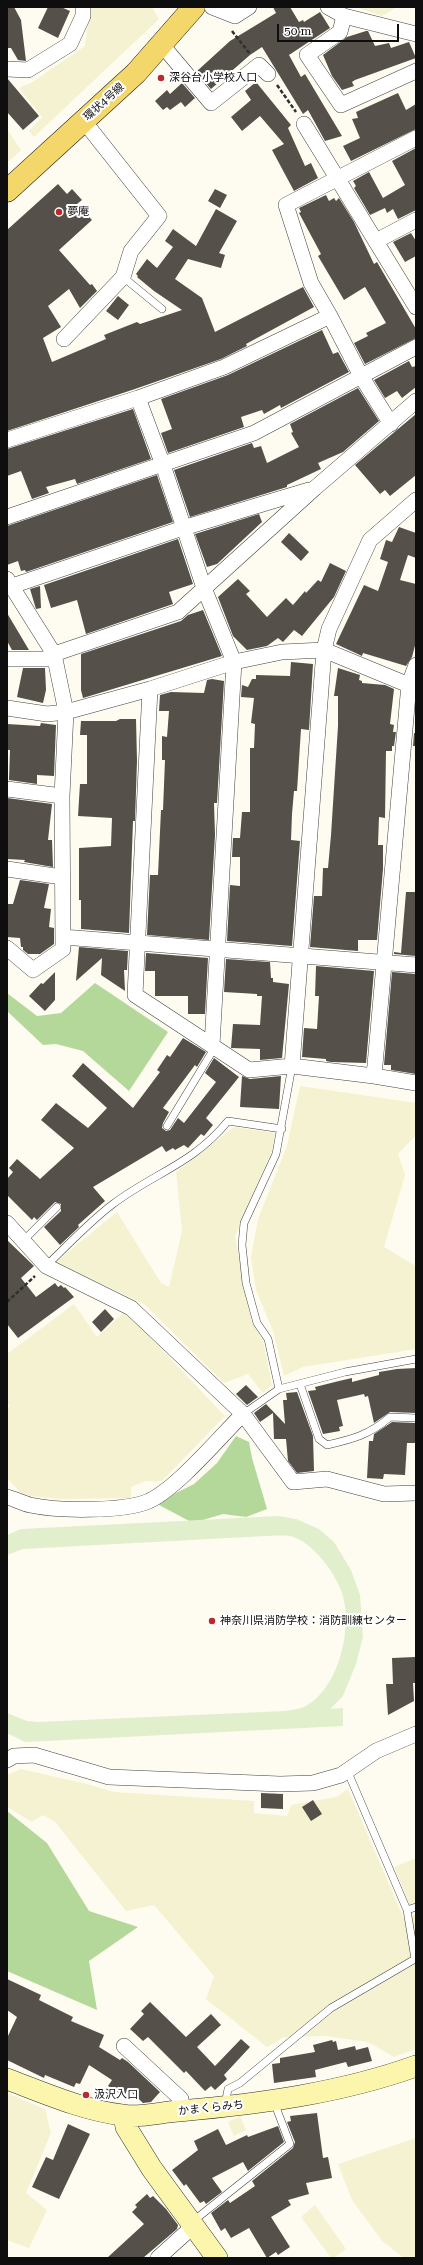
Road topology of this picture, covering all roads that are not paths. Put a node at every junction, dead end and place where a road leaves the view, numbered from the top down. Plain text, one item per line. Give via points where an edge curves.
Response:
1 (83, 7) edge
2 (194, 7) edge
3 (212, 7) edge
4 (249, 7) edge
5 (328, 7) edge
6 (344, 16) junction
7 (416, 34) edge
8 (162, 45) junction
9 (7, 69) edge
10 (263, 69) road end
11 (416, 71) edge
12 (83, 120) junction
13 (304, 124) road end
14 (416, 138) edge
15 (336, 179) junction
16 (7, 191) edge
17 (416, 220) edge
18 (376, 241) junction
19 (123, 277) junction
20 (415, 305) edge
21 (162, 310) dead end
22 (330, 316) junction
23 (64, 339) dead end
24 (416, 347) edge
25 (361, 376) junction
26 (138, 398) junction
27 (416, 402) edge
28 (391, 424) junction
29 (7, 440) edge
30 (162, 465) junction
31 (314, 488) junction
32 (416, 500) edge
33 (7, 517) edge
34 (183, 528) junction
35 (9, 583) edge
36 (204, 588) junction
37 (324, 650) junction
38 (54, 656) junction
39 (7, 659) edge
40 (234, 662) junction
41 (416, 666) edge
42 (413, 686) edge
43 (150, 689) junction
44 (7, 708) edge
45 (66, 712) junction
46 (7, 789) edge
47 (62, 796) junction
48 (7, 868) edge
49 (62, 877) junction
50 (63, 937) junction
51 (138, 943) junction
52 (7, 948) edge
53 (217, 950) junction
54 (301, 956) junction
55 (384, 962) junction
56 (416, 965) edge
57 (214, 1046) junction
58 (292, 1066) junction
59 (374, 1076) junction
60 (416, 1083) edge
61 (167, 1126) dead end
62 (282, 1128) junction
63 (57, 1207) dead end
64 (7, 1223) edge
65 (23, 1240) junction
66 (46, 1266) junction
67 (416, 1359) edge
68 (300, 1384) junction
69 (278, 1389) junction
70 (243, 1414) junction
71 (416, 1418) edge
72 (416, 1493) edge
73 (7, 1497) edge
74 (416, 1734) edge
75 (7, 1760) edge
76 (347, 1770) junction
77 (416, 1907) edge
78 (407, 1910) junction
79 (124, 2046) dead end
80 (416, 2066) edge
81 (7, 2079) edge
82 (273, 2100) junction
83 (225, 2107) junction
84 (182, 2111) junction
85 (124, 2115) junction
86 (192, 2222) junction
87 (158, 2258) edge
88 (217, 2258) edge

1 - 9 street via 82,16 70,44 28,70
2 - 8 main road, 環状4号線
3 - 4 street via 236,16
5 - 6 street
6 - 7 street
6 - 11 street via 340,32 307,55 341,105
8 - 10 street via 211,103
8 - 12 main road, 環状4号線 via 136,73
12 - 16 main road, 環状4号線
12 - 19 street via 159,216 131,251
13 - 15 street
14 - 15 street
15 - 18 street
15 - 22 street via 286,205 311,283
17 - 18 street
18 - 20 street
19 - 21 lane
19 - 23 street
22 - 25 street
22 - 26 street via 224,367
24 - 25 street
25 - 28 street
25 - 30 street via 254,434
26 - 29 street
26 - 30 street
27 - 28 street
28 - 31 street
30 - 33 street
30 - 34 street
31 - 34 street
31 - 36 street
32 - 37 street via 370,540 329,629
34 - 35 street
34 - 36 street
35 - 38 street
36 - 38 street via 178,612
36 - 40 street
37 - 40 street via 282,652
37 - 42 street
37 - 54 street
38 - 39 street
38 - 45 street
40 - 43 street
40 - 53 street
41 - 42 street
42 - 55 street
43 - 45 street
43 - 51 street
44 - 45 street via 47,714
45 - 47 street
46 - 47 street
47 - 49 street
48 - 49 street
49 - 50 street
50 - 51 street
50 - 52 street via 63,950 33,970
51 - 53 street
51 - 57 street via 135,995
53 - 54 street
53 - 57 street
54 - 55 street
54 - 58 street
55 - 56 street
55 - 59 street
57 - 58 street via 249,1070
57 - 61 lane
58 - 59 street
58 - 62 lane
59 - 60 street
62 - 66 lane via 228,1121 213,1139 189,1158 112,1204
62 - 69 lane via 276,1154 244,1223 242,1245 246,1283 258,1323 268,1339
63 - 65 lane
64 - 65 street
65 - 66 street
66 - 70 street via 131,1308
67 - 68 lane via 345,1372
68 - 69 lane
68 - 71 lane via 319,1439 327,1445 376,1430 390,1417
69 - 70 lane
70 - 72 street via 293,1482 327,1479 384,1494
70 - 73 street via 170,1487 148,1501 109,1508 74,1509 30,1505
74 - 76 street via 376,1751
75 - 76 street via 14,1756 34,1755 109,1776 280,1784 314,1783 341,1775
76 - 78 lane
77 - 78 lane
78 - 83 lane via 415,1959 331,2008 240,2084 228,2089
79 - 84 street via 181,2099
80 - 82 main road, かまくらみち via 359,2083
81 - 85 main road, かまくらみち via 93,2109
82 - 83 main road, かまくらみち
82 - 86 lane via 290,2144
83 - 84 main road, かまくらみち
84 - 85 main road, かまくらみち
85 - 86 main road via 126,2127 152,2169
86 - 87 street via 189,2230
86 - 88 main road

